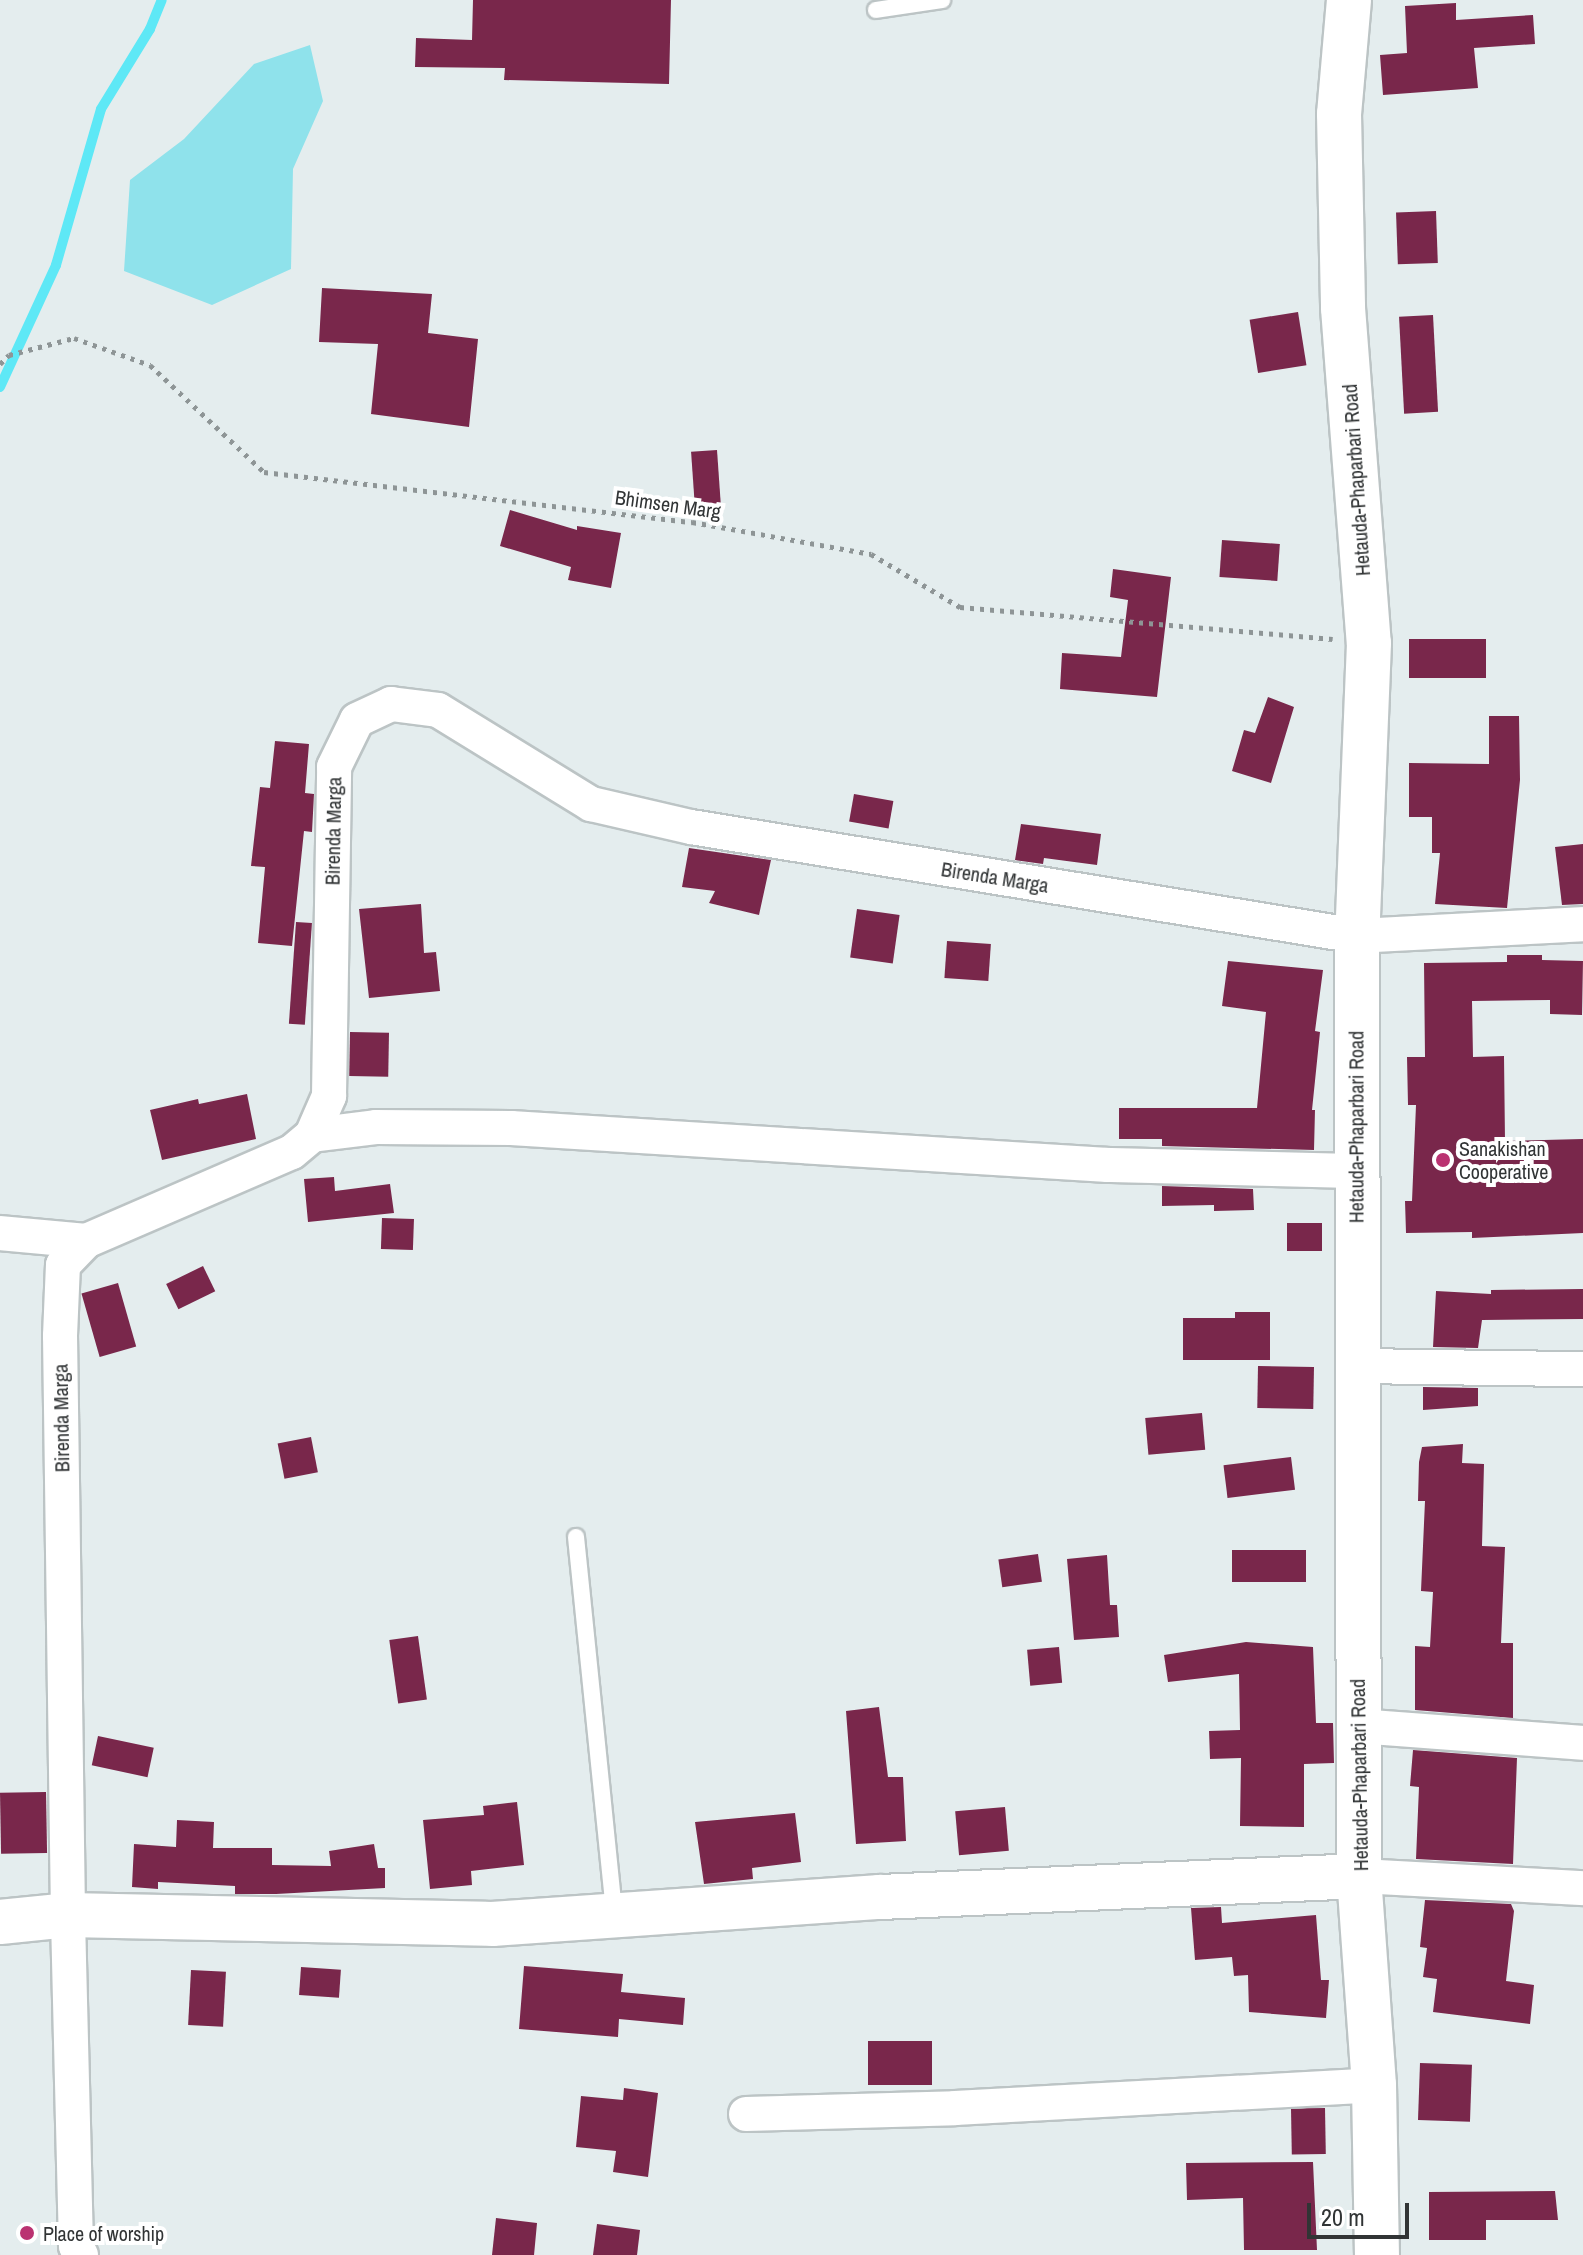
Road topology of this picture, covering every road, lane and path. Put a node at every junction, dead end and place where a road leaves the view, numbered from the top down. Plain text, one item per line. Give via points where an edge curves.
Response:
1 (942, 0) edge
2 (1349, 0) edge
3 (876, 10) dead end
4 (0, 364) edge
5 (1369, 643) junction
6 (1583, 924) edge
7 (1357, 936) junction
8 (312, 1135) junction
9 (1356, 1171) junction
10 (0, 1233) edge
11 (86, 1241) junction
12 (1356, 1366) junction
13 (1583, 1369) edge
14 (576, 1537) dead end
15 (1358, 1726) junction
16 (1583, 1743) edge
17 (1359, 1876) junction
18 (1583, 1888) edge
19 (68, 1915) junction
20 (614, 1916) junction
21 (0, 1922) edge
22 (1374, 2085) junction
23 (746, 2114) dead end
24 (81, 2255) edge
25 (1377, 2255) edge

1 - 3 lane
2 - 5 main road, Hetauda-Phaparbari Road via 1339,114 1343,308
4 - 5 path, Bhimsen Marg via 9,355 74,338 150,365 264,472 692,522 871,554 960,607
5 - 7 main road, Hetauda-Phaparbari Road
6 - 7 street, Birenda Marga
7 - 8 street, Birenda Marga via 691,827 591,804 438,710 391,704 357,720 334,767 329,1096
7 - 9 main road, Hetauda-Phaparbari Road
8 - 9 street via 376,1127 511,1128 1108,1165
8 - 11 street, Birenda Marga via 292,1152
9 - 12 main road, Hetauda-Phaparbari Road
10 - 11 street
11 - 19 street, Birenda Marga via 63,1265 60,1336
12 - 13 street
12 - 15 main road, Hetauda-Phaparbari Road
14 - 20 lane
15 - 16 street
15 - 17 main road, Hetauda-Phaparbari Road
17 - 18 street
17 - 20 main road via 880,1897
17 - 22 main road, Hetauda-Phaparbari Road
19 - 20 main road via 492,1924
19 - 21 main road
19 - 24 street, Birenda Marga via 76,2246
22 - 23 street
22 - 25 main road, Hetauda-Phaparbari Road

